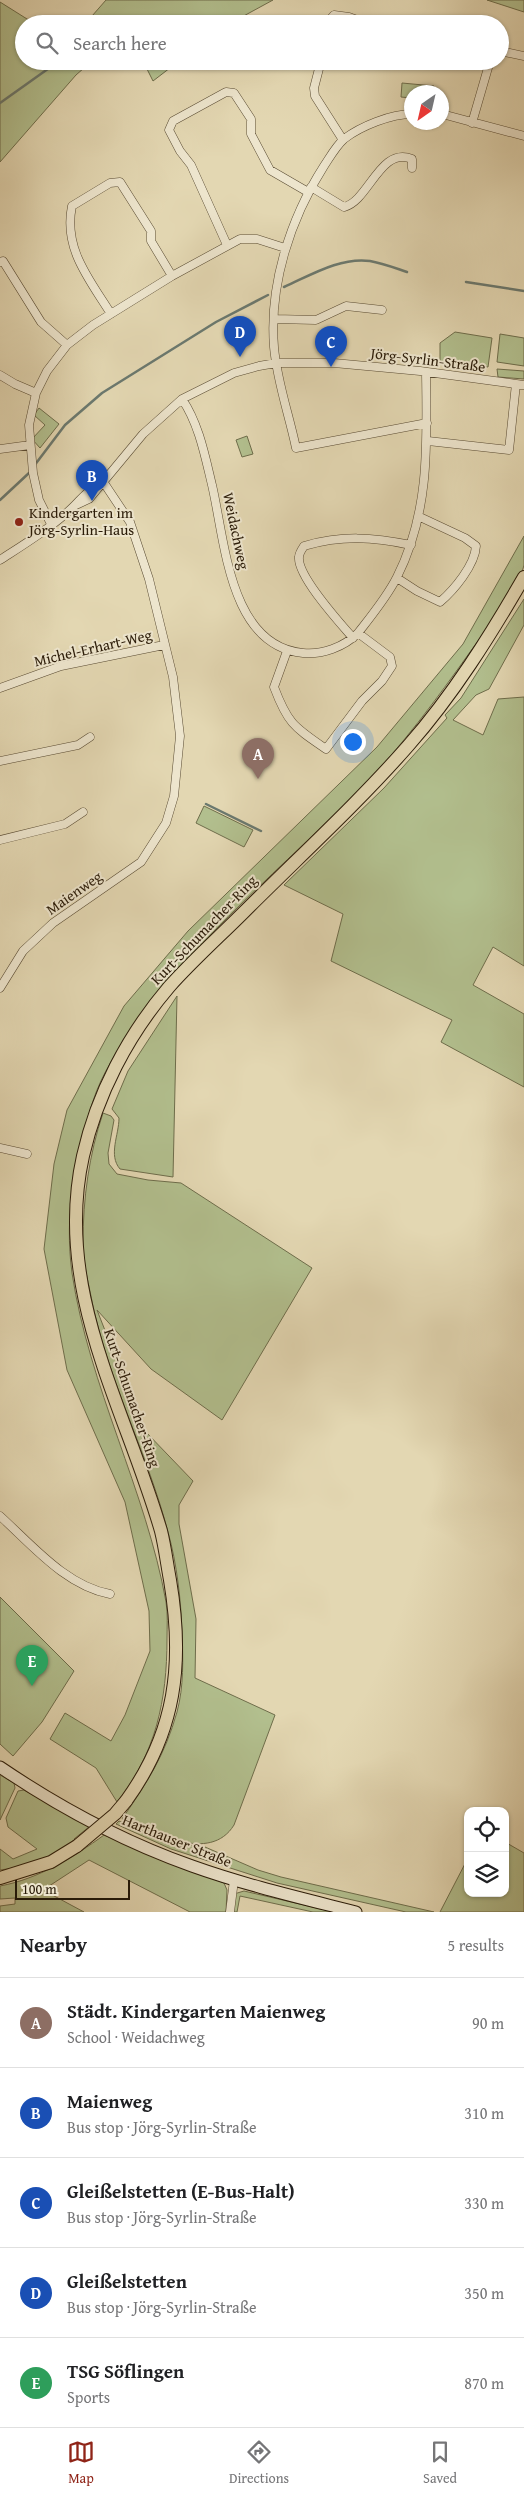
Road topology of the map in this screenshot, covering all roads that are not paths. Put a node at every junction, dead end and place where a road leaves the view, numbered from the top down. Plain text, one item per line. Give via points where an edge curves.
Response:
1 (509, 52) edge
2 (524, 56) edge
3 (319, 70) edge
4 (487, 70) edge
5 (404, 116) edge
6 (449, 116) edge
7 (472, 123) junction
8 (524, 136) edge
9 (344, 140) junction
10 (412, 168) dead end
11 (310, 190) junction
12 (227, 245) junction
13 (285, 248) junction
14 (0, 262) edge
15 (172, 276) junction
16 (382, 310) dead end
17 (111, 314) junction
18 (275, 319) junction
19 (67, 345) junction
20 (276, 363) junction
21 (426, 372) junction
22 (0, 375) edge
23 (520, 385) edge
24 (36, 393) junction
25 (182, 399) junction
26 (427, 423) junction
27 (428, 441) junction
28 (30, 445) junction
29 (0, 449) edge
30 (100, 483) junction
31 (420, 517) junction
32 (51, 524) junction
33 (411, 545) junction
34 (0, 560) edge
35 (524, 577) edge
36 (397, 578) junction
37 (356, 636) junction
38 (164, 645) junction
39 (287, 652) junction
40 (0, 688) edge
41 (90, 737) dead end
42 (0, 761) edge
43 (83, 812) dead end
44 (0, 840) edge
45 (0, 988) edge
46 (0, 1148) edge
47 (27, 1154) dead end
48 (0, 1516) edge
49 (110, 1594) dead end
50 (0, 1767) edge
51 (3, 1877) edge
52 (234, 1880) junction
53 (230, 1912) edge
54 (356, 1912) edge

1 - 2 street
3 - 9 street via 315,96
4 - 7 street
5 - 9 street via 382,121
6 - 7 street
7 - 8 street
9 - 11 street
10 - 11 street via 412,159 406,156 393,160 352,205 344,207
11 - 12 street via 270,170 251,134 251,119 234,94 226,92 173,122 170,130 191,165
11 - 13 street
12 - 13 street via 248,238
12 - 15 street
13 - 18 street
14 - 19 street via 41,322
15 - 17 street
15 - 17 street via 151,241 151,231 120,182 110,183 72,206 73,250
16 - 18 street via 346,306 316,320
17 - 19 street
18 - 20 street
19 - 24 street via 47,371
20 - 21 street, Jörg-Syrlin-Straße via 334,363
20 - 25 street, Jörg-Syrlin-Straße via 234,373
20 - 26 street via 296,448
21 - 23 street, Jörg-Syrlin-Straße
21 - 26 street, Weidachweg
22 - 24 street
23 - 27 street, Jörg-Syrlin-Straße via 509,450
24 - 28 street via 29,425
25 - 30 street, Jörg-Syrlin-Straße via 143,434
25 - 39 street, Weidachweg via 196,425 213,487 229,571 246,614 263,636
26 - 27 street, Weidachweg
27 - 31 street, Weidachweg
28 - 29 street
28 - 32 street via 32,473
30 - 32 street, Jörg-Syrlin-Straße
30 - 38 street, Maienweg via 130,522 150,582
31 - 33 street, Weidachweg
31 - 36 street via 465,538 476,546 476,556 440,602
32 - 34 street, Jörg-Syrlin-Straße
33 - 36 street, Weidachweg
33 - 37 street via 374,538 323,541 304,546 299,555 300,566 317,594
35 - 51 main road, Kurt-Schumacher-Ring, bridge via 488,638 409,746 170,987 125,1049 111,1076 89,1134 78,1194 78,1269 91,1331 162,1534 175,1609 176,1672 171,1709 155,1754 126,1801 77,1846 50,1862
36 - 37 street, Weidachweg
37 - 39 street, Weidachweg via 330,650 313,654
37 - 39 street via 390,657 392,666 326,749 296,728 284,714 274,687
38 - 40 street, Michel-Erhart-Weg via 61,666
38 - 45 street, Maienweg via 173,677 180,736 174,796 166,824 141,862 60,918 23,951
41 - 42 street via 78,745
43 - 44 street via 65,824
46 - 47 street
48 - 49 street via 71,1578 92,1590
50 - 52 street, Harthauser Straße via 104,1828 161,1854
52 - 53 street
52 - 54 street, Harthauser Straße

